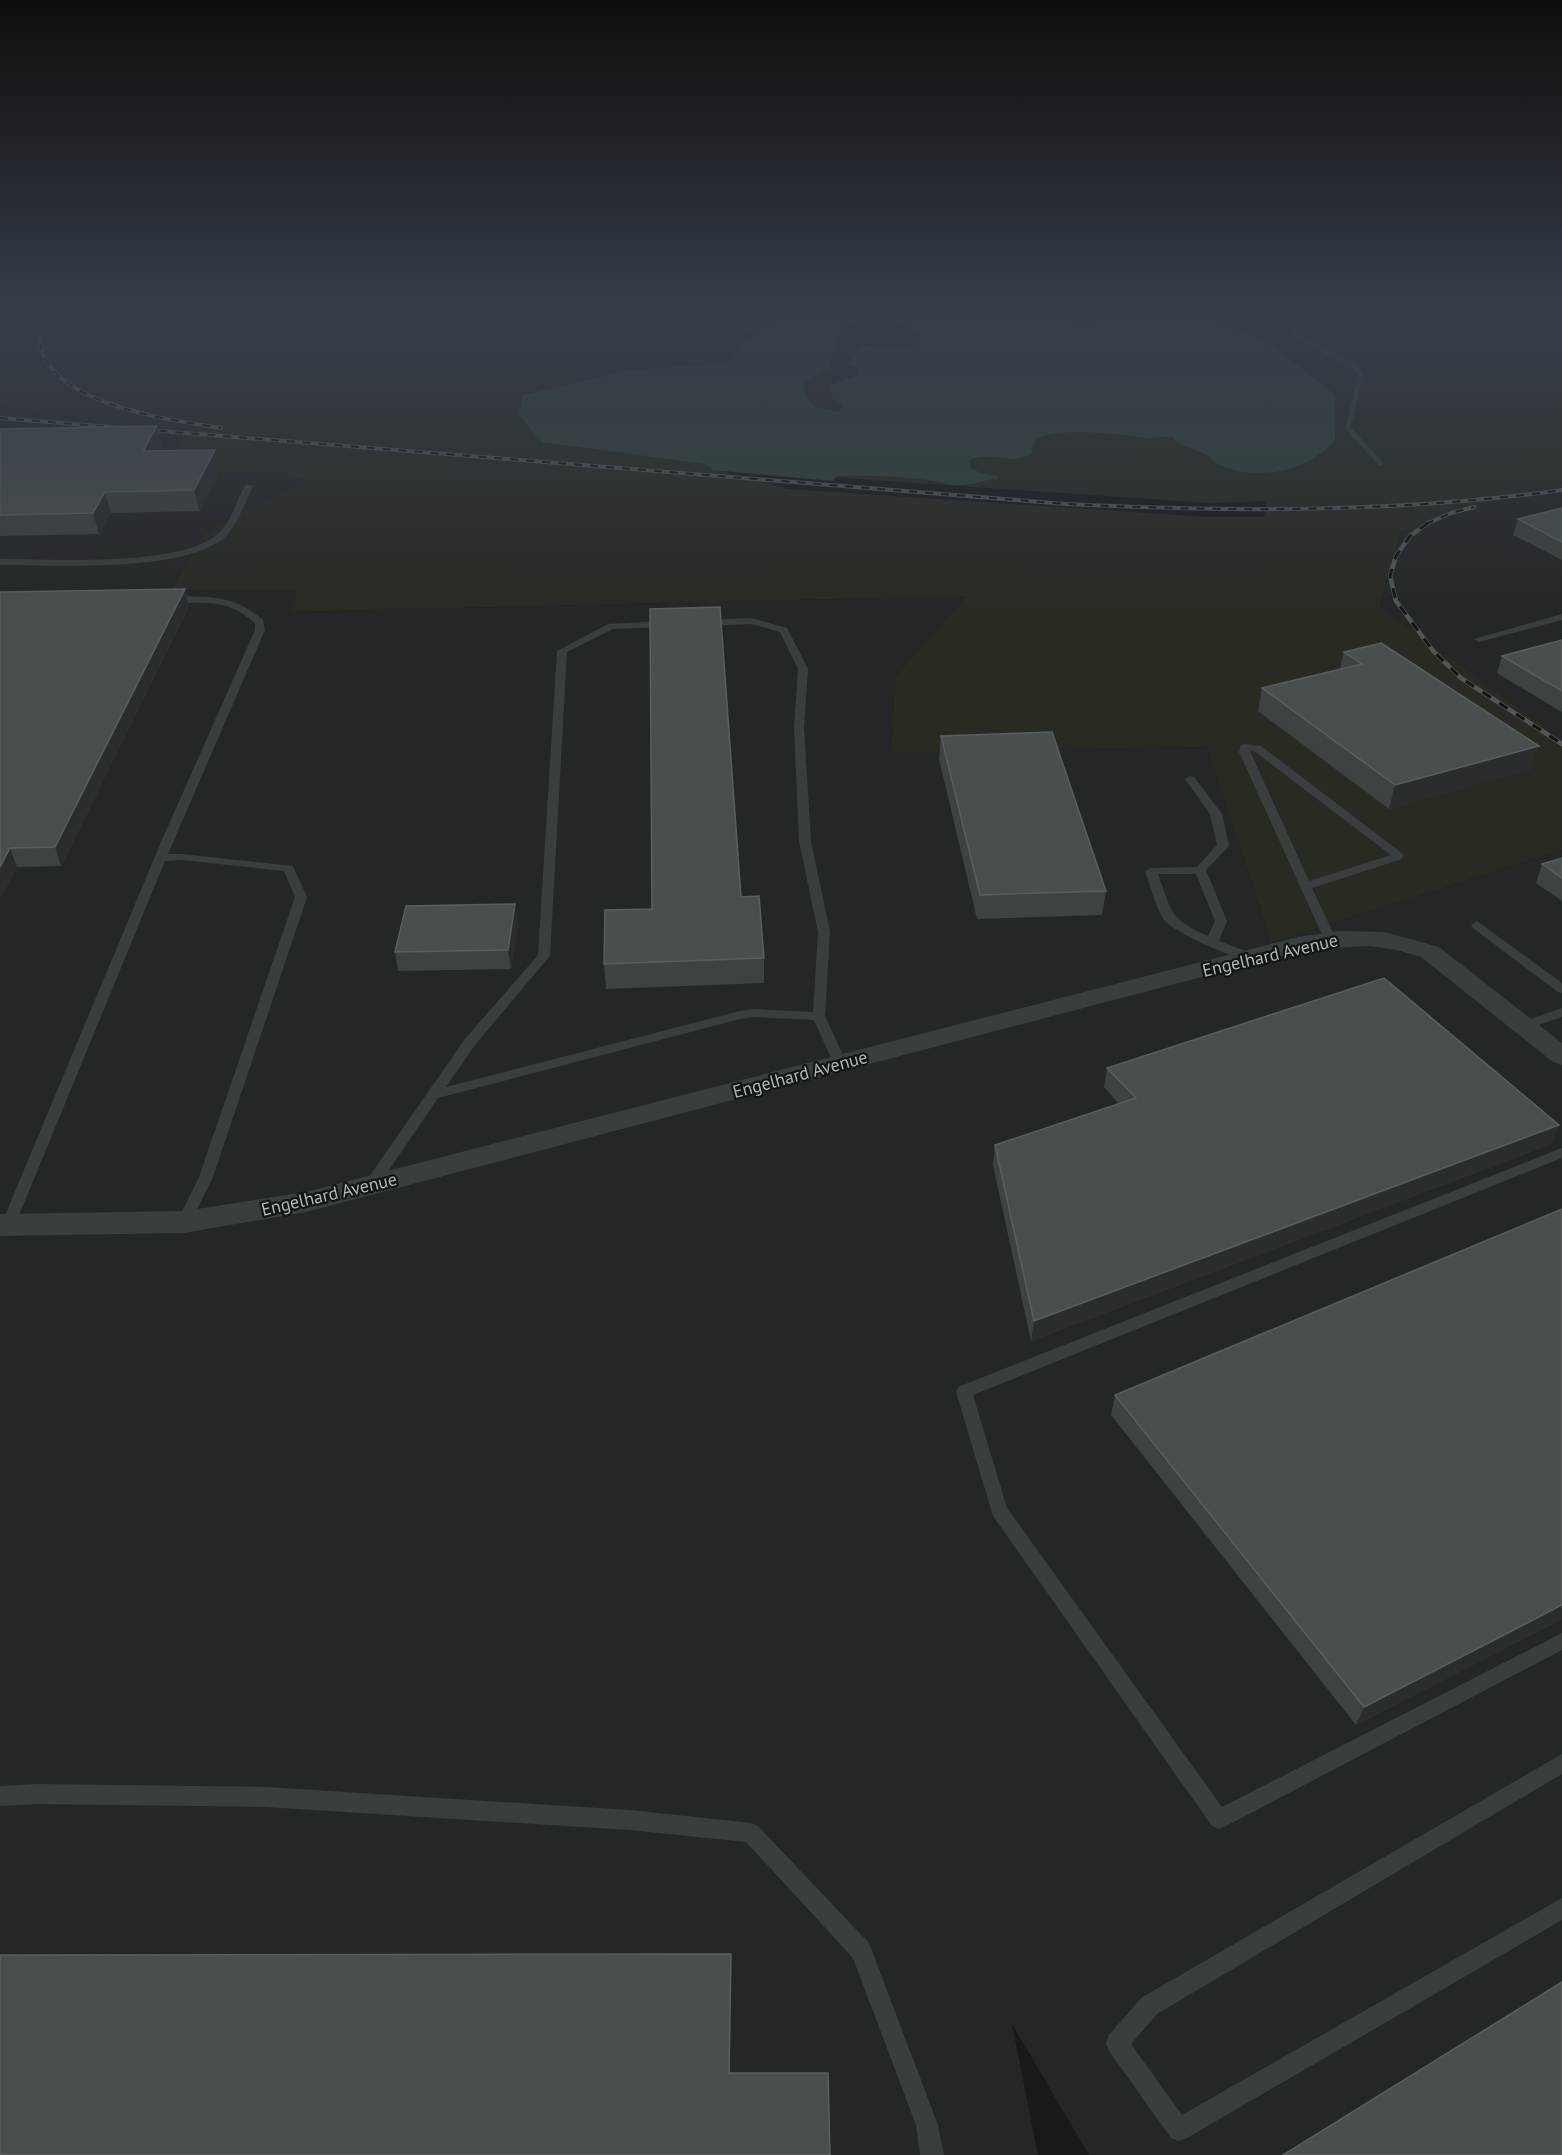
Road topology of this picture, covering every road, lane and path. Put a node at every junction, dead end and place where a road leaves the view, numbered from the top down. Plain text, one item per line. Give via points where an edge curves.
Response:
1 (249, 486) dead end
2 (0, 562) edge
3 (162, 599) edge
4 (1562, 617) edge
5 (1479, 639) dead end
6 (1190, 779) dead end
7 (161, 858) junction
8 (1200, 870) junction
9 (1305, 886) junction
10 (1477, 925) dead end
11 (1330, 939) junction
12 (1212, 942) junction
13 (1250, 957) junction
14 (1562, 989) edge
15 (1562, 1012) edge
16 (819, 1016) junction
17 (1524, 1026) junction
18 (1562, 1056) edge
19 (840, 1064) junction
20 (434, 1095) junction
21 (1562, 1153) edge
22 (371, 1185) junction
23 (184, 1222) junction
24 (3, 1230) edge
25 (1562, 1641) edge
26 (1562, 1763) edge
27 (0, 1796) edge
28 (1562, 1908) edge
29 (932, 2155) edge

1 - 2 lane via 222,536 200,549 112,561
3 - 7 lane via 219,600 245,608 260,622 260,630
4 - 5 lane
6 - 8 lane via 1216,814 1223,846
7 - 23 lane via 289,868 301,897 206,1177
7 - 24 lane via 39,1154
8 - 12 lane via 1221,921
8 - 12 lane via 1151,871 1171,921
9 - 9 lane via 1244,752 1245,747 1257,748 1398,854
9 - 11 lane
10 - 14 lane
11 - 13 street, Engelhard Avenue
11 - 17 street, Engelhard Avenue via 1381,939 1430,952
12 - 13 lane
13 - 19 street, Engelhard Avenue
15 - 17 lane
16 - 19 lane
16 - 20 lane via 740,1015
16 - 20 lane via 824,932 805,841 800,728 802,669 784,630 751,621 611,626 562,651 544,956 470,1041
17 - 18 street, Engelhard Avenue
19 - 22 street, Engelhard Avenue
20 - 22 lane
21 - 25 lane via 964,1392 999,1512 1219,1819
22 - 23 street, Engelhard Avenue via 306,1202
23 - 24 street, Engelhard Avenue
26 - 28 lane via 1149,2006 1117,2043 1179,2130
27 - 29 lane via 266,1797 630,1820 751,1833 861,1951 927,2125

